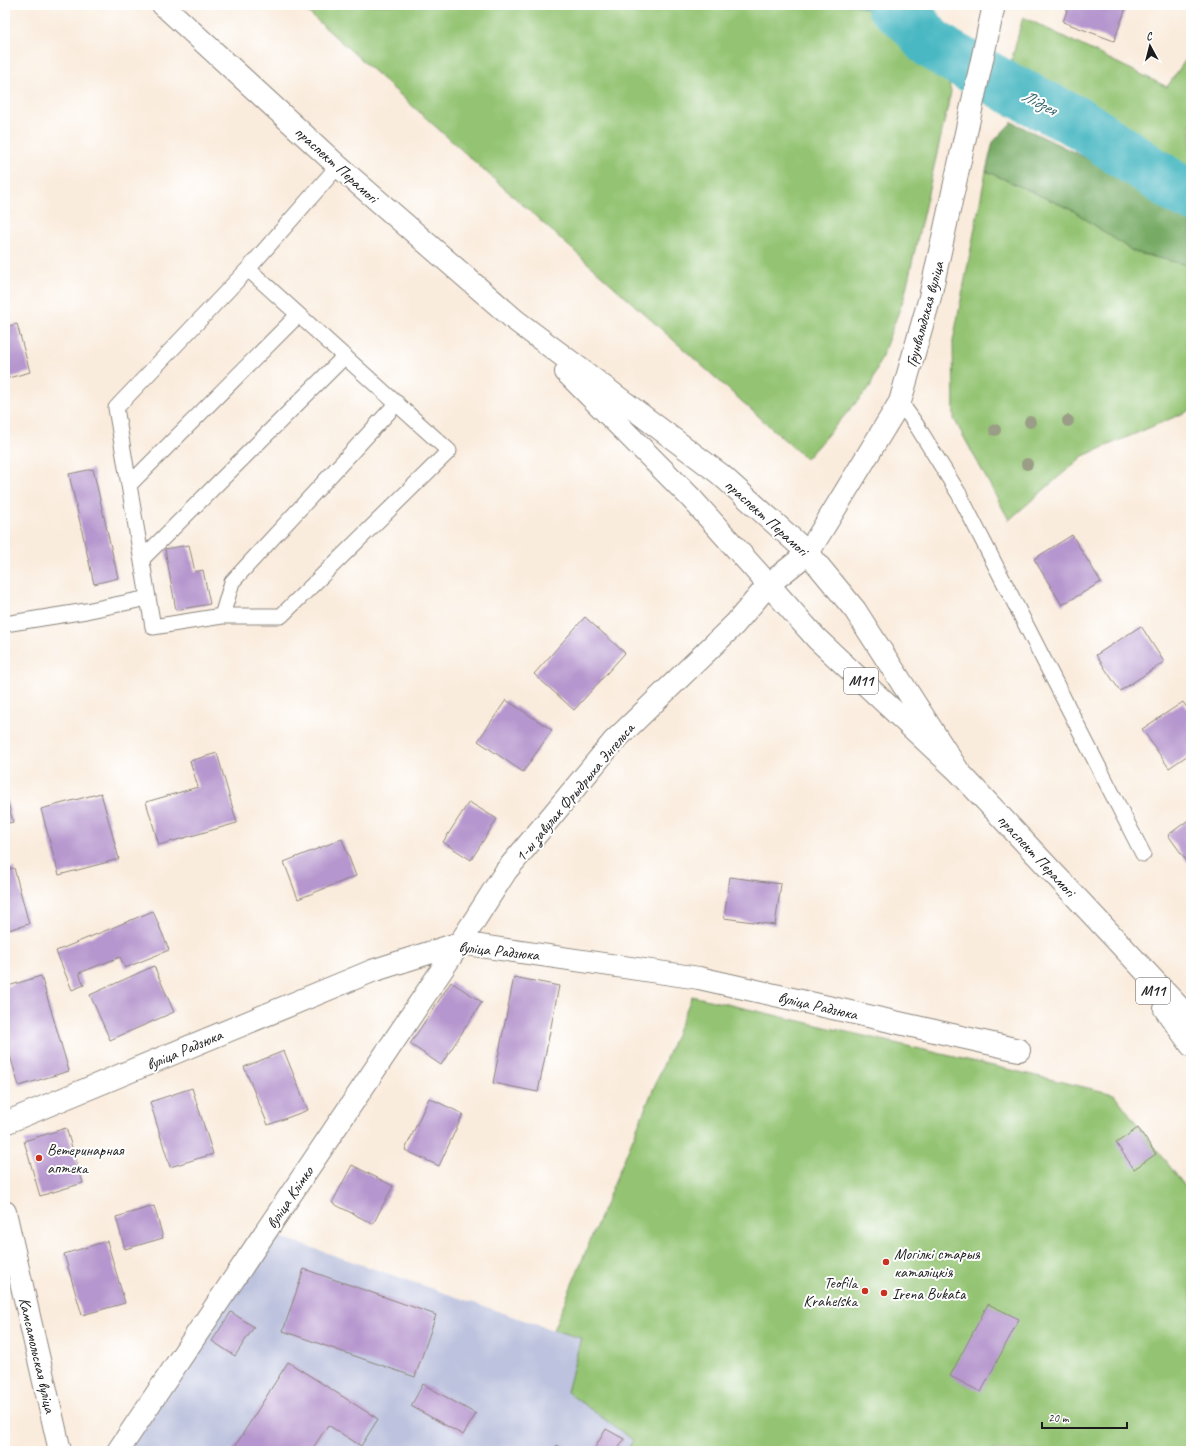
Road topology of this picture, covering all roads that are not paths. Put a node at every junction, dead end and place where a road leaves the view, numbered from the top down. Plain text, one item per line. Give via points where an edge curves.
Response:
1 (163, 5) edge
2 (994, 5) edge
3 (338, 166) junction
4 (248, 269) junction
5 (298, 315) junction
6 (515, 320) junction
7 (345, 356) junction
8 (900, 402) junction
9 (397, 403) junction
10 (129, 485) junction
11 (808, 553) junction
12 (142, 559) junction
13 (769, 584) junction
14 (148, 598) junction
15 (222, 616) junction
16 (5, 624) edge
17 (959, 772) junction
18 (1143, 854) dead end
19 (1115, 938) junction
20 (460, 943) junction
21 (1191, 1020) edge
22 (1191, 1045) edge
23 (1019, 1050) dead end
24 (5, 1123) edge
25 (5, 1212) edge
26 (60, 1451) edge
27 (118, 1451) edge

1 - 3 main road, праспект Перамогі
2 - 8 main road, Грунвальдская вуліца via 930,297
3 - 4 lane
3 - 6 main road, праспект Перамогі
4 - 5 lane
4 - 10 lane via 116,408
5 - 7 lane
5 - 10 lane
6 - 11 main road, праспект Перамогі via 720,474
6 - 13 main road, праспект Перамогі via 691,498
7 - 9 lane
7 - 12 lane
8 - 11 main road, Грунвальдская вуліца
8 - 18 lane via 959,494
9 - 15 lane via 232,582
9 - 15 lane via 449,450 281,616
10 - 12 lane
11 - 13 main road, Грунвальдская вуліца
11 - 17 main road, праспект Перамогі / М11 via 855,610
12 - 14 lane
13 - 17 main road, праспект Перамогі / М11 via 817,639
13 - 20 main road, 1-ы завулак Фрыдрыха Энгельса via 735,624 613,742 506,871
14 - 15 lane via 153,627
14 - 16 lane
17 - 19 main road, праспект Перамогі / М11
19 - 21 main road, праспект Перамогі / М11
19 - 22 main road, праспект Перамогі / М11
20 - 23 main road, вуліца Радзюка via 699,978
20 - 24 main road, вуліца Радзюка via 372,971
20 - 27 main road, вуліца Клімко
25 - 26 main road, Камсамольская вуліца

